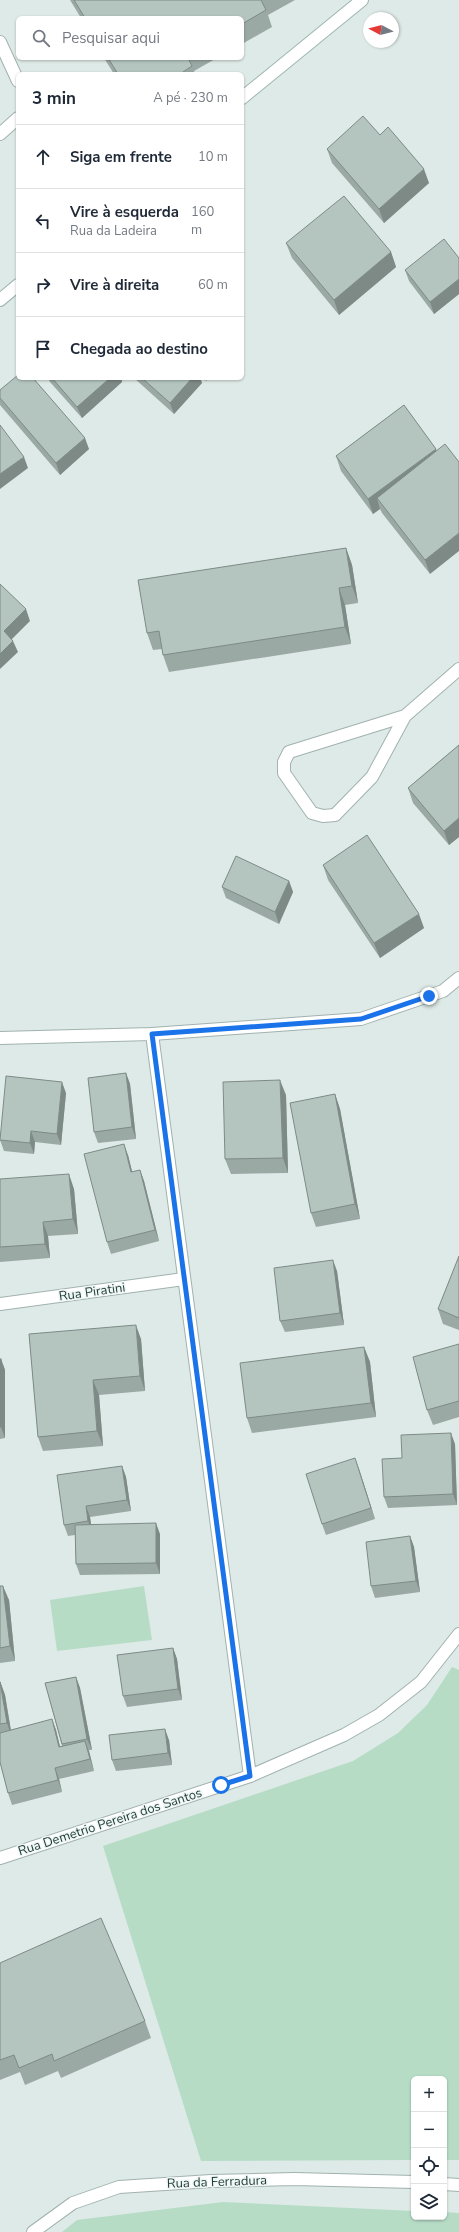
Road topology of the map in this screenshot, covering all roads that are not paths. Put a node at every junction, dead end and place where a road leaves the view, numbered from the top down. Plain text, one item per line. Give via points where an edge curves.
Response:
1 (362, 0) edge
2 (0, 42) edge
3 (16, 77) edge
4 (244, 96) edge
5 (16, 120) edge
6 (0, 134) edge
7 (16, 287) edge
8 (0, 300) edge
9 (459, 669) edge
10 (405, 716) junction
11 (459, 978) edge
12 (152, 1034) junction
13 (0, 1038) edge
14 (184, 1279) junction
15 (0, 1304) edge
16 (459, 1634) edge
17 (250, 1776) junction
18 (0, 1858) edge
19 (411, 2182) edge
20 (447, 2184) edge
21 (459, 2185) edge
22 (33, 2232) edge

1 - 4 street
2 - 3 street
5 - 6 street
7 - 8 street
9 - 10 street
10 - 10 street via 372,777 335,815 312,813 284,773 284,762 289,752
11 - 12 street via 443,992 361,1019
12 - 13 street
12 - 14 street
14 - 15 street, Rua Piratini
14 - 17 street
16 - 17 street, Rua Demetrio Pereira dos Santos via 421,1682 379,1716 344,1735
17 - 18 street, Rua Demetrio Pereira dos Santos
19 - 22 street, Rua da Ferradura via 294,2179 211,2181 119,2188 73,2203
20 - 21 street

